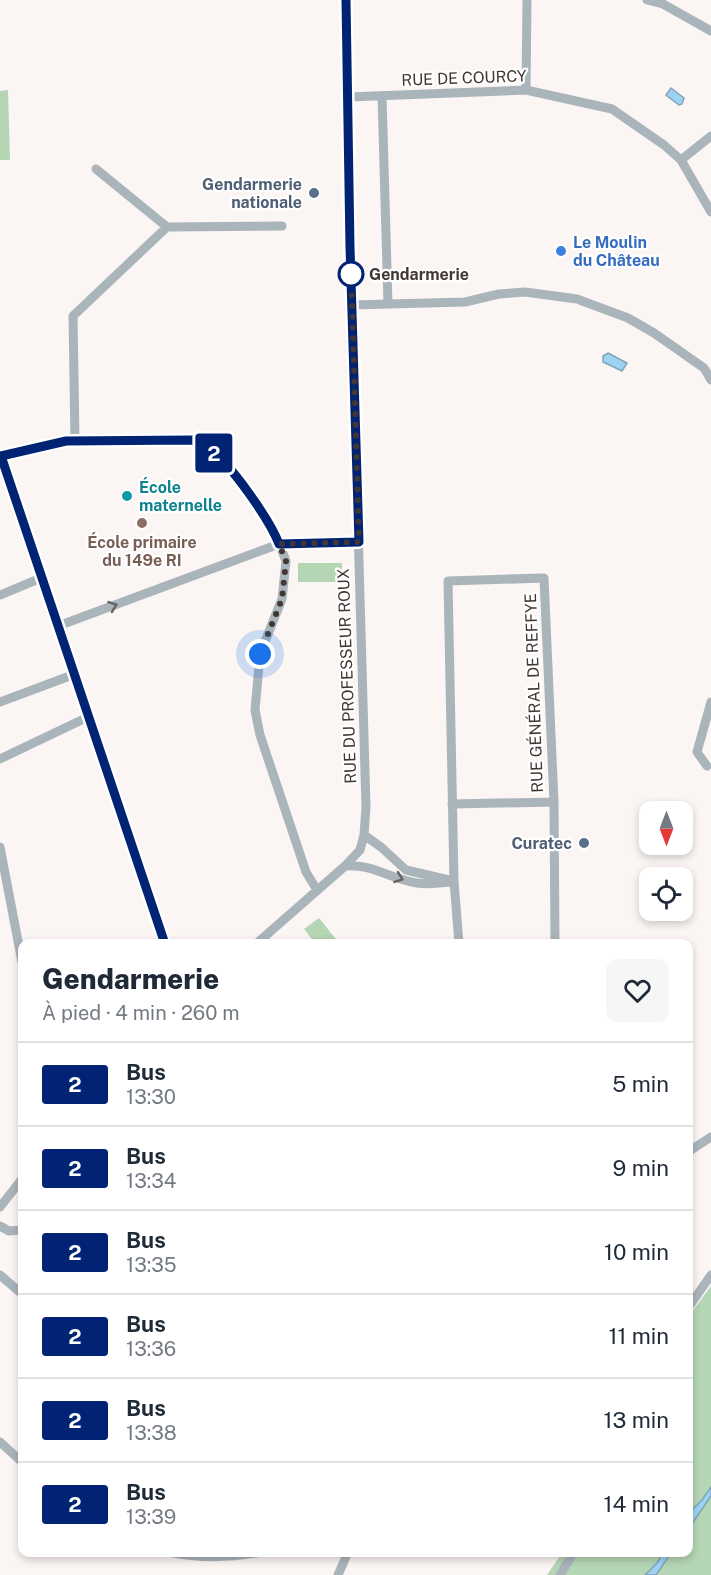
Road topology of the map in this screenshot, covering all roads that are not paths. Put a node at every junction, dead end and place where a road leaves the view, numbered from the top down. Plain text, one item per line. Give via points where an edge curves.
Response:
1 (346, 0) edge
2 (527, 0) edge
3 (647, 0) edge
4 (711, 31) edge
5 (526, 90) junction
6 (382, 96) junction
7 (348, 97) junction
8 (711, 136) edge
9 (681, 160) junction
10 (96, 169) dead end
11 (711, 212) edge
12 (282, 226) dead end
13 (167, 227) junction
14 (388, 304) junction
15 (352, 305) junction
16 (708, 365) edge
17 (711, 380) edge
18 (75, 441) junction
19 (0, 455) edge
20 (359, 542) junction
21 (279, 544) junction
22 (42, 578) junction
23 (0, 595) edge
24 (58, 626) junction
25 (75, 674) junction
26 (0, 702) edge
27 (711, 702) edge
28 (90, 716) junction
29 (0, 759) edge
30 (707, 766) dead end
31 (554, 802) junction
32 (453, 804) junction
33 (364, 835) junction
34 (0, 847) edge
35 (345, 866) junction
36 (454, 881) junction
37 (316, 890) junction
38 (163, 939) edge
39 (262, 939) edge
40 (459, 939) edge
41 (555, 939) edge
42 (18, 941) edge
43 (711, 1137) edge
44 (693, 1149) edge
45 (18, 1184) edge
46 (0, 1207) edge
47 (0, 1226) edge
48 (18, 1230) edge
49 (0, 1275) edge
50 (711, 1275) edge
51 (18, 1291) edge
52 (693, 1301) edge
53 (0, 1442) edge
54 (18, 1458) edge
55 (191, 1557) edge
56 (235, 1557) edge
57 (346, 1557) edge
58 (571, 1557) edge
59 (338, 1575) edge
60 (560, 1575) edge

1 - 7 street, RUE DU PROFESSEUR ROUX
2 - 5 street
3 - 4 street via 663,4
5 - 6 street, RUE DE COURCY
5 - 9 street, RUE DE COURCY via 612,109
6 - 7 street, RUE DE COURCY
6 - 14 street
7 - 15 street, RUE DU PROFESSEUR ROUX
8 - 9 street
9 - 11 street, RUE DE COURCY
10 - 13 street
12 - 13 street
13 - 18 street via 73,316
14 - 15 street
14 - 16 street via 465,302 525,292 577,299 628,318
15 - 20 street, RUE DU PROFESSEUR ROUX
16 - 17 street
18 - 19 street
18 - 21 street via 192,440 210,448 254,500
19 - 22 street
20 - 21 street
20 - 33 street, RUE DU PROFESSEUR ROUX
24 -> 21 street
21 - 37 street via 286,561 282,599 260,654 255,710 303,862
22 - 23 street
22 - 24 street
24 - 25 street
25 - 26 street
25 - 28 street
27 - 30 street via 697,752
28 - 29 street
28 - 38 street
31 - 32 street, RUE GÉNÉRAL DE REFFYE
31 - 32 street, RUE GÉNÉRAL DE REFFYE via 544,578 448,581
31 - 41 street, RUE GÉNÉRAL DE REFFYE
32 - 36 street, RUE GÉNÉRAL DE REFFYE
33 - 35 street, RUE DU PROFESSEUR ROUX via 360,849
33 - 36 street via 406,870
34 - 42 street
35 -> 36 street via 371,867 418,884
35 - 37 street, RUE DU PROFESSEUR ROUX
36 - 40 street, RUE GÉNÉRAL DE REFFYE
37 - 39 street, RUE DU PROFESSEUR ROUX
43 - 44 street
45 - 46 street
47 - 48 street
49 - 51 street
50 - 52 street
53 - 54 street
55 - 56 street
57 - 59 street
58 - 60 street

